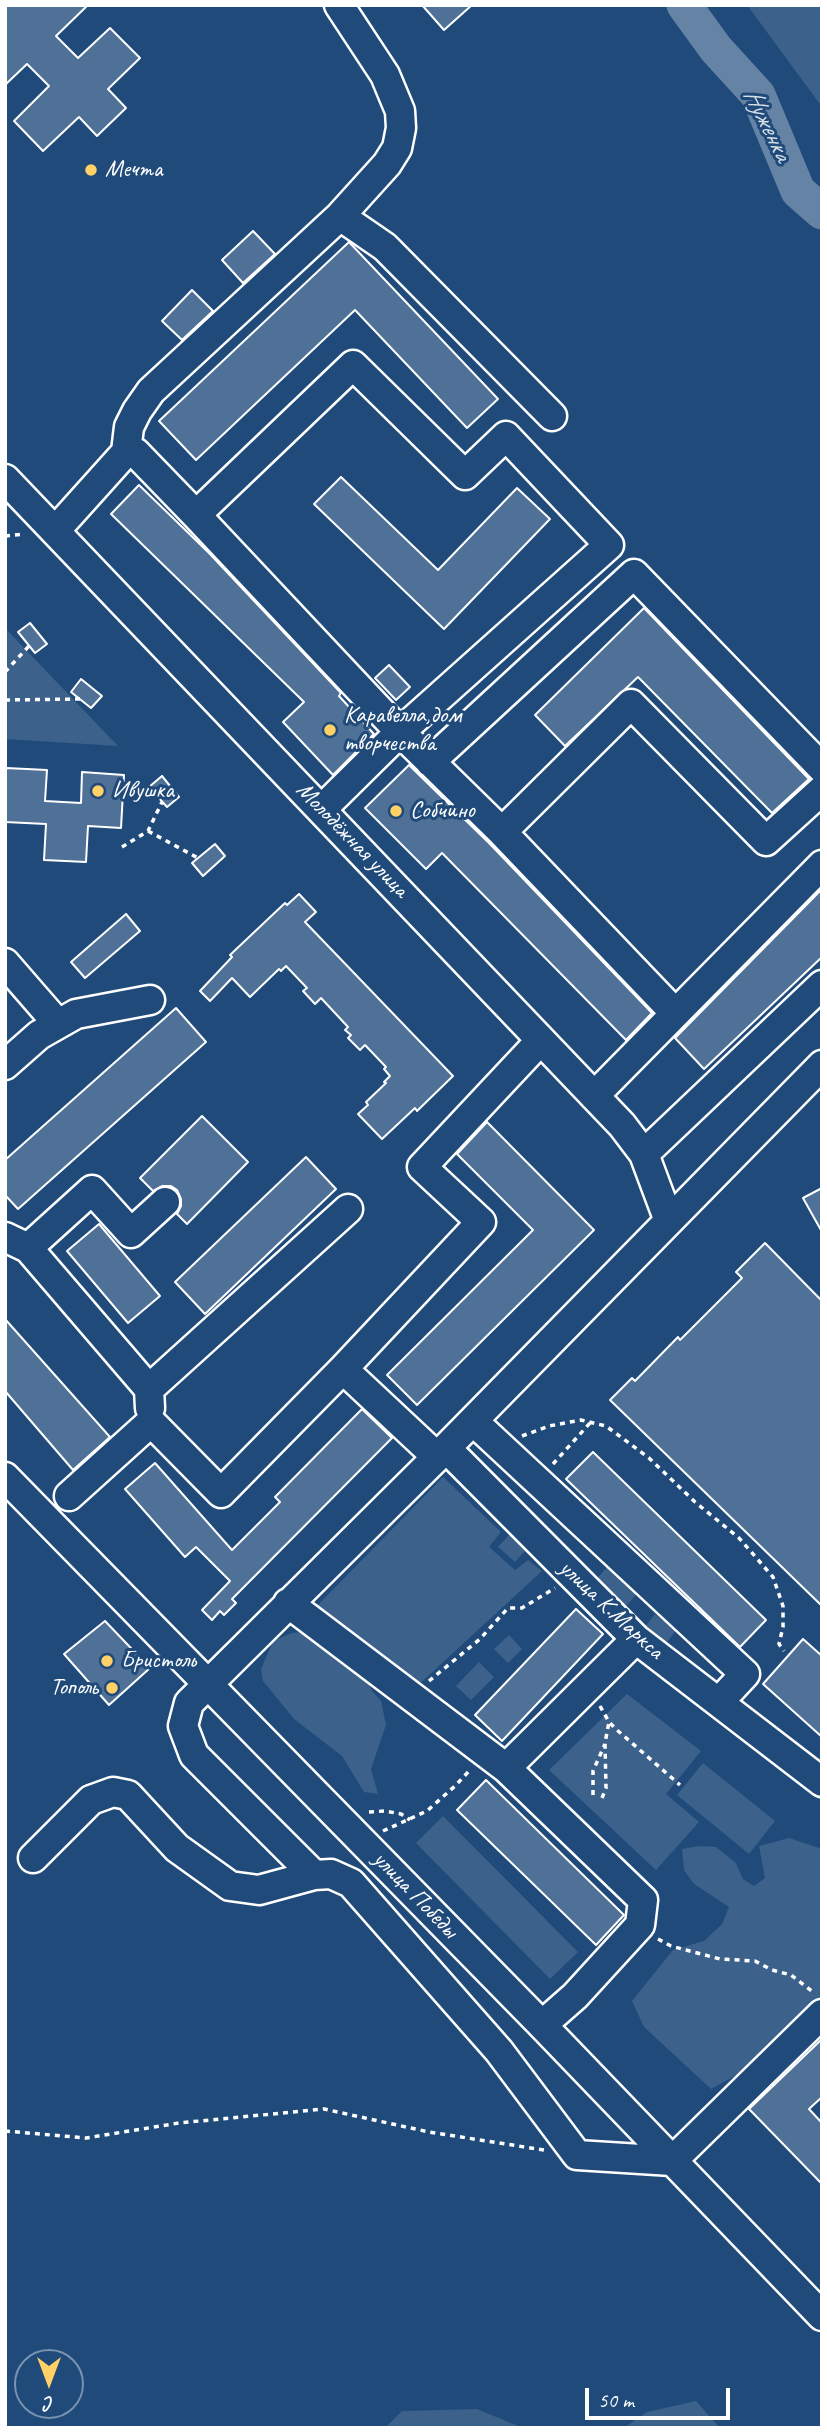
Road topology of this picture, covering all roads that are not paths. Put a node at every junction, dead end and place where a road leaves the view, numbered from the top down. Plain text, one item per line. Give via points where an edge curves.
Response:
1 (340, 5) edge
2 (340, 215) junction
3 (552, 416) dead end
4 (126, 452) junction
5 (5, 479) edge
6 (196, 515) junction
7 (55, 531) junction
8 (400, 732) junction
9 (430, 762) junction
10 (822, 768) edge
11 (822, 790) edge
12 (322, 809) junction
13 (502, 832) junction
14 (822, 865) edge
15 (5, 963) edge
16 (822, 985) edge
17 (150, 1000) dead end
18 (676, 1013) junction
19 (58, 1024) junction
20 (541, 1040) junction
21 (5, 1065) edge
22 (822, 1065) edge
23 (594, 1096) junction
24 (644, 1154) junction
25 (165, 1202) dead end
26 (348, 1209) dead end
27 (670, 1221) junction
28 (16, 1242) edge
29 (343, 1369) junction
30 (149, 1389) junction
31 (473, 1421) junction
32 (151, 1422) junction
33 (441, 1452) junction
34 (5, 1477) edge
35 (69, 1496) dead end
36 (288, 1603) junction
37 (636, 1639) junction
38 (208, 1685) junction
39 (719, 1702) junction
40 (496, 1760) junction
41 (822, 1782) edge
42 (33, 1857) dead end
43 (314, 1875) junction
44 (818, 2004) edge
45 (542, 2025) junction
46 (672, 2161) junction
47 (822, 2316) edge

1 - 2 street via 385,75 400,111 401,128 397,148 387,164
2 - 3 street via 385,247
2 - 4 street via 150,391 130,428
4 - 6 street via 136,453
4 - 7 street
5 - 7 street, Молодёжная улица
6 - 8 street
6 - 8 street via 353,365 465,475 506,436 609,545
7 - 12 street, Молодёжная улица
8 - 9 street
8 - 12 street
9 - 10 street via 634,574
9 - 13 street
11 - 13 street via 766,841 631,704
12 - 20 street, Молодёжная улица
13 - 18 street
14 - 18 street
15 - 19 street
16 - 24 street
17 - 19 street via 76,1014
18 - 23 street
19 - 21 street
20 - 23 street, Молодёжная улица
20 - 29 street via 422,1167 481,1222
22 - 27 street
23 - 24 street, Молодёжная улица
24 - 27 street, Молодёжная улица
25 - 28 street via 131,1233 92,1190
26 - 30 street
27 - 31 street
28 - 30 street
29 - 32 street via 221,1493
29 - 33 street, улица К.Маркса
30 - 32 street
31 - 33 street
31 - 39 street via 745,1674
32 - 35 street
33 - 36 street
33 - 37 street, улица К.Маркса
34 - 38 street, улица Победы
36 - 38 street
36 - 40 street
37 - 39 street, улица К.Маркса
37 - 40 street via 594,1681
38 - 43 street via 188,1703 183,1726 194,1755
38 - 45 street, улица Победы
39 - 41 street, улица К.Маркса
40 - 45 street via 643,1900 640,1925
42 - 43 street via 92,1800 113,1792 128,1795 177,1848 230,1886 259,1890
43 - 46 street via 331,1874 351,1883 499,2051 578,2155
44 - 46 street
45 - 46 street, улица Победы
46 - 47 street, улица Победы

